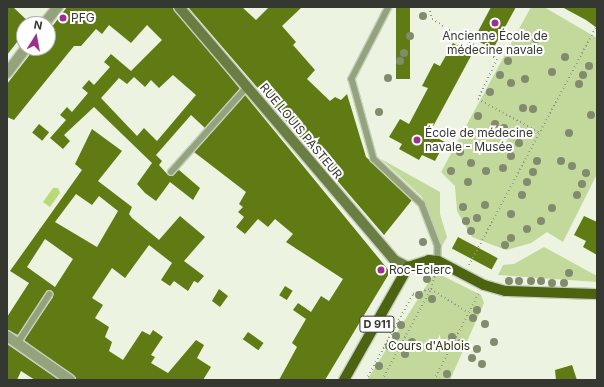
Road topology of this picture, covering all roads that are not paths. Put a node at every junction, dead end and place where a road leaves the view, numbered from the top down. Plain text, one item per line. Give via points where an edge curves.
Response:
1 (58, 7) edge
2 (179, 7) edge
3 (389, 7) edge
4 (51, 16) edge
5 (20, 56) edge
6 (7, 73) edge
7 (247, 87) junction
8 (171, 172) dead end
9 (438, 261) junction
10 (408, 267) junction
11 (597, 294) edge
12 (49, 295) dead end
13 (7, 336) edge
14 (17, 344) junction
15 (70, 380) edge
16 (344, 380) edge

1 - 4 street
2 - 7 street, RUE LOUIS PASTEUR
3 - 9 lane via 352,79 374,159 422,204 438,246
5 - 6 street
7 - 8 lane
7 - 10 street, RUE LOUIS PASTEUR via 394,260
9 - 10 main road
9 - 11 main road via 484,285 506,291
10 - 16 main road, D 911
12 - 14 lane
13 - 14 street
14 - 15 street

